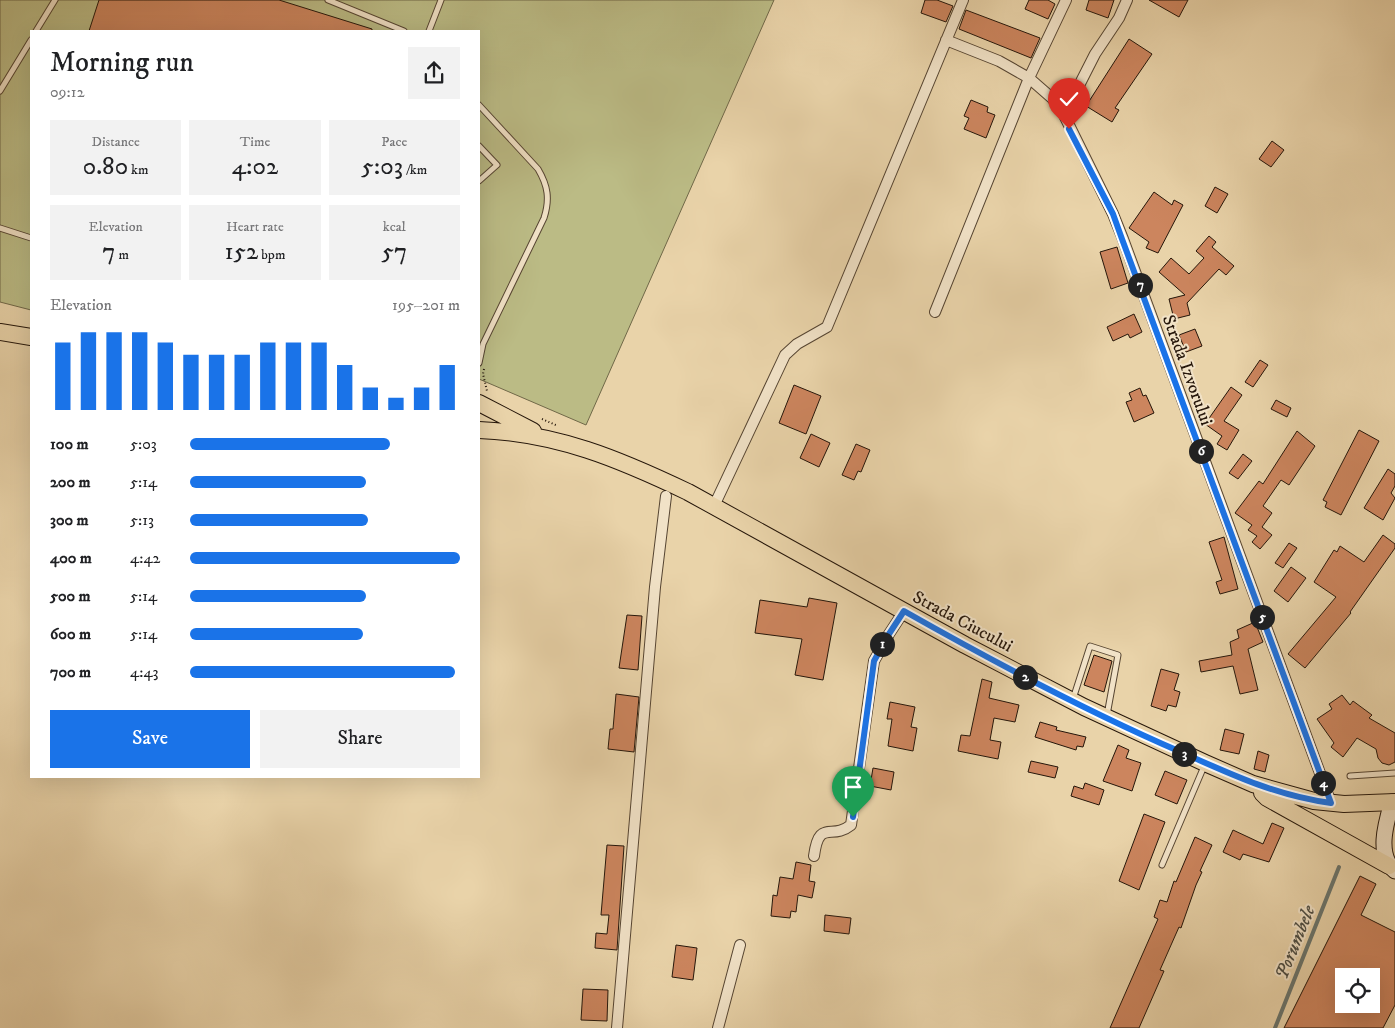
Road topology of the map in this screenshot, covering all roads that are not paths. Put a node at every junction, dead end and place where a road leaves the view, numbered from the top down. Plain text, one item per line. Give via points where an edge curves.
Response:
1 (55, 0) edge
2 (328, 0) edge
3 (441, 0) edge
4 (963, 0) edge
5 (1066, 0) edge
6 (1127, 0) edge
7 (37, 30) edge
8 (402, 30) edge
9 (429, 30) edge
10 (946, 40) junction
11 (30, 42) edge
12 (1029, 78) junction
13 (0, 91) edge
14 (480, 106) edge
15 (1064, 115) junction
16 (480, 147) edge
17 (480, 180) edge
18 (0, 228) edge
19 (30, 238) edge
20 (936, 312) dead end
21 (0, 332) edge
22 (30, 337) edge
23 (484, 344) junction
24 (480, 349) edge
25 (480, 359) edge
26 (485, 399) edge
27 (480, 430) edge
28 (554, 432) junction
29 (666, 496) dead end
30 (714, 506) junction
31 (904, 611) junction
32 (1072, 701) junction
33 (1106, 718) junction
34 (1205, 763) junction
35 (1395, 773) edge
36 (1350, 776) dead end
37 (1253, 784) junction
38 (1331, 803) junction
39 (1394, 804) edge
40 (814, 856) dead end
41 (1162, 865) dead end
42 (1392, 869) edge
43 (740, 945) dead end
44 (617, 1028) edge
45 (718, 1028) edge

1 - 7 lane
2 - 8 lane
3 - 9 lane
4 - 10 street
5 - 12 street
6 - 15 street
10 - 12 street, Strada Izvorului
10 - 30 street via 827,327 797,344 785,356
11 - 13 lane
12 - 15 street, Strada Izvorului
12 - 20 street
14 - 23 lane via 538,169 548,194 544,218
15 - 38 street, Strada Izvorului via 1113,214
16 - 17 lane via 496,165
18 - 19 lane
21 - 22 main road
23 - 24 lane
23 - 25 lane
26 - 28 main road
27 - 28 main road
28 - 30 main road, Strada Ciucului
29 - 44 street via 655,587
30 - 31 main road, Strada Ciucului
31 - 32 main road, Strada Ciucului
31 - 40 street via 874,661 851,825 818,836
32 - 33 main road, Strada Ciucului
32 - 33 lane via 1090,646 1118,655
33 - 34 main road, Strada Ciucului
34 - 37 main road, Strada Ciucului
34 - 41 lane
35 - 36 lane
37 - 38 main road
37 - 42 main road via 1267,798
38 - 39 main road
39 - 42 main road via 1384,841 1385,856
43 - 45 street

